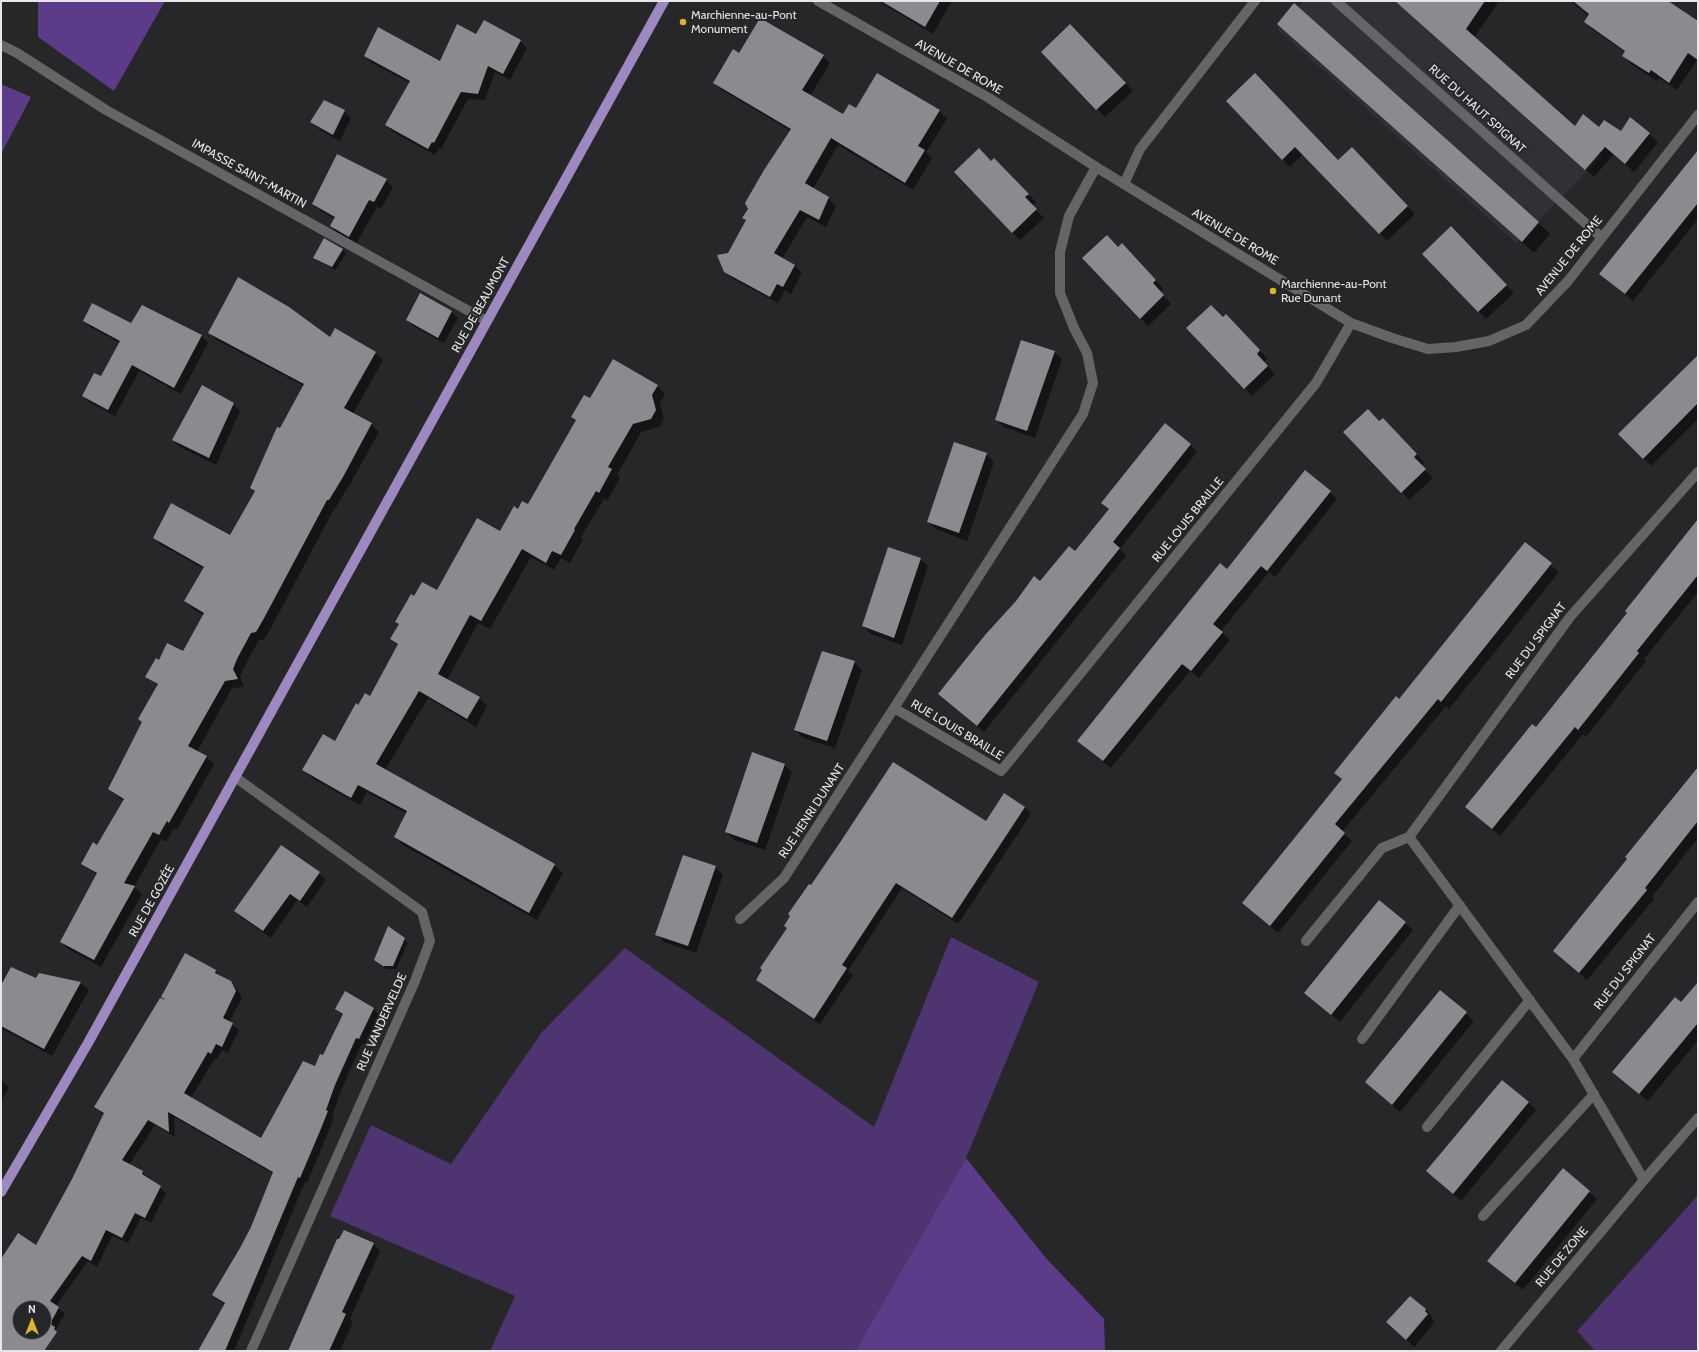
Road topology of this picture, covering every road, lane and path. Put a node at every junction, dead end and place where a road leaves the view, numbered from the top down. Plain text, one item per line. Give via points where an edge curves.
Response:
1 (664, 1) edge
2 (818, 1) edge
3 (1255, 1) edge
4 (1336, 1) edge
5 (1, 45) edge
6 (1698, 115) edge
7 (1096, 167) junction
8 (1124, 184) junction
9 (1601, 237) junction
10 (487, 321) junction
11 (1351, 323) junction
12 (1698, 472) edge
13 (322, 621) joint
14 (894, 708) junction
15 (235, 777) junction
16 (1409, 837) junction
17 (1698, 902) edge
18 (1460, 905) junction
19 (740, 919) dead end
20 (1306, 941) dead end
21 (1530, 1000) junction
22 (1362, 1039) dead end
23 (1573, 1059) junction
24 (1594, 1094) junction
25 (1698, 1118) edge
26 (1427, 1127) dead end
27 (1644, 1180) junction
28 (1, 1192) edge
29 (1483, 1216) dead end
30 (251, 1351) edge
31 (1501, 1351) edge

1 - 10 main road, RUE DE BEAUMONT
2 - 7 street, AVENUE DE ROME via 988,98
3 - 8 street via 1140,149
4 - 9 street, RUE DU HAUT SPIGNAT
5 - 10 street, IMPASSE SAINT-MARTIN via 18,53 106,110
6 - 9 street, AVENUE DE ROME
7 - 8 street, AVENUE DE ROME
7 - 14 street, RUE LOUIS BRAILLE via 1069,216 1060,252 1060,293 1087,353 1093,383 1083,414
8 - 11 street, AVENUE DE ROME
9 - 11 street, AVENUE DE ROME via 1568,281 1526,325 1489,340 1456,347 1428,349
10 - 13 main road, RUE DE BEAUMONT
11 - 14 street, RUE LOUIS BRAILLE via 1316,383 1001,771
12 - 16 street, RUE DU SPIGNAT via 1570,617
13 - 15 main road, RUE DE GOZÉE
14 - 19 street, RUE HENRI DUNANT via 784,878
15 - 28 main road, RUE DE GOZÉE via 88,1043
15 - 30 street, RUE VANDERVELDE via 422,912 430,941 415,981
16 - 18 street
16 - 20 street via 1382,848
17 - 23 street, RUE DU SPIGNAT
18 - 21 street
18 - 22 street
21 - 23 street
21 - 26 street
23 - 24 street
24 - 27 street
24 - 29 street
25 - 27 street, RUE DE ZONE
27 - 31 street, RUE DE ZONE

